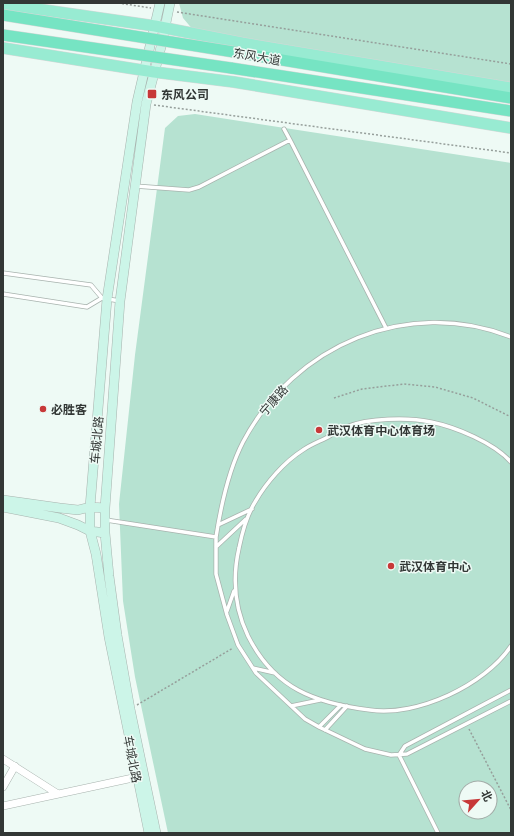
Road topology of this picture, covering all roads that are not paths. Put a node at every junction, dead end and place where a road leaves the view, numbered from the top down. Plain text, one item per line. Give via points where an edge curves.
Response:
1 (3, 4) edge
2 (159, 6) edge
3 (170, 7) edge
4 (3, 15) edge
5 (160, 27) junction
6 (3, 35) edge
7 (3, 48) edge
8 (149, 72) junction
9 (511, 88) edge
10 (511, 98) edge
11 (511, 110) edge
12 (511, 128) edge
13 (284, 129) dead end
14 (290, 140) junction
15 (135, 186) junction
16 (3, 273) edge
17 (3, 294) edge
18 (104, 298) junction
19 (120, 301) junction
20 (386, 328) junction
21 (511, 337) edge
22 (511, 462) edge
23 (3, 500) edge
24 (90, 506) junction
25 (3, 507) edge
26 (105, 508) junction
27 (252, 509) junction
28 (248, 518) junction
29 (105, 520) junction
30 (218, 525) junction
31 (90, 531) junction
32 (105, 533) junction
33 (216, 538) junction
34 (216, 547) junction
35 (235, 588) junction
36 (226, 612) junction
37 (511, 646) edge
38 (253, 668) junction
39 (276, 674) junction
40 (511, 690) edge
41 (321, 700) junction
42 (511, 701) edge
43 (341, 705) junction
44 (290, 706) junction
45 (347, 706) junction
46 (319, 727) junction
47 (325, 730) junction
48 (399, 755) junction
49 (3, 759) edge
50 (15, 766) junction
51 (140, 776) junction
52 (3, 787) edge
53 (58, 794) junction
54 (3, 806) edge
55 (149, 833) edge
56 (156, 833) edge
57 (438, 833) edge

1 - 5 main road
2 - 5 main road
3 - 5 main road
4 - 10 highway, 东风大道, bridge
5 - 8 main road, 车城北路 via 150,45
5 - 8 main road, 车城北路 via 161,47
5 - 9 main road
6 - 11 highway, 东风大道, bridge
7 - 8 main road
8 - 12 main road via 234,82
8 - 15 main road, 车城北路
8 - 18 main road, 车城北路 via 137,102
13 - 14 lane
14 - 15 lane via 189,190
14 - 20 lane
15 - 19 main road, 车城北路
16 - 18 lane via 91,285
17 - 18 lane via 88,307
18 - 19 lane
18 - 24 main road, 车城北路
19 - 26 main road, 车城北路
20 - 21 lane, 宁康路 via 438,322 494,330
20 - 30 lane, 宁康路 via 341,345 314,361 292,379 262,411 243,442 230,475
22 - 27 lane via 495,448 445,424 398,419 372,421 347,427 302,450 270,480
23 - 24 main road via 78,510
24 - 26 main road
24 - 31 main road, 车城北路
25 - 31 main road via 60,518
26 - 29 main road, 车城北路
27 - 28 lane
27 - 30 lane
28 - 34 lane
28 - 35 lane via 237,557
29 - 32 main road, 车城北路
29 - 33 lane
30 - 33 lane, 宁康路
31 - 32 main road
31 - 51 main road, 车城北路 via 109,637
32 - 51 main road, 车城北路 via 116,628
33 - 34 lane, 宁康路
34 - 36 lane, 宁康路 via 216,574
35 - 36 lane
35 - 39 lane via 236,605 251,643
36 - 38 lane, 宁康路 via 238,645
37 - 45 lane via 494,666 473,683 437,699 399,710 375,711
38 - 39 lane
38 - 44 lane, 宁康路
39 - 41 lane via 297,690
40 - 48 lane via 405,746
41 - 43 lane
41 - 44 lane
42 - 48 lane via 407,754
43 - 45 lane
43 - 46 lane
44 - 46 lane, 宁康路
45 - 47 lane
46 - 47 lane, 宁康路
47 - 48 lane, 宁康路 via 365,749
48 - 57 lane
49 - 50 street
50 - 52 street
50 - 53 street
51 - 53 street
51 - 55 main road, 车城北路
51 - 56 main road, 车城北路
53 - 54 street

